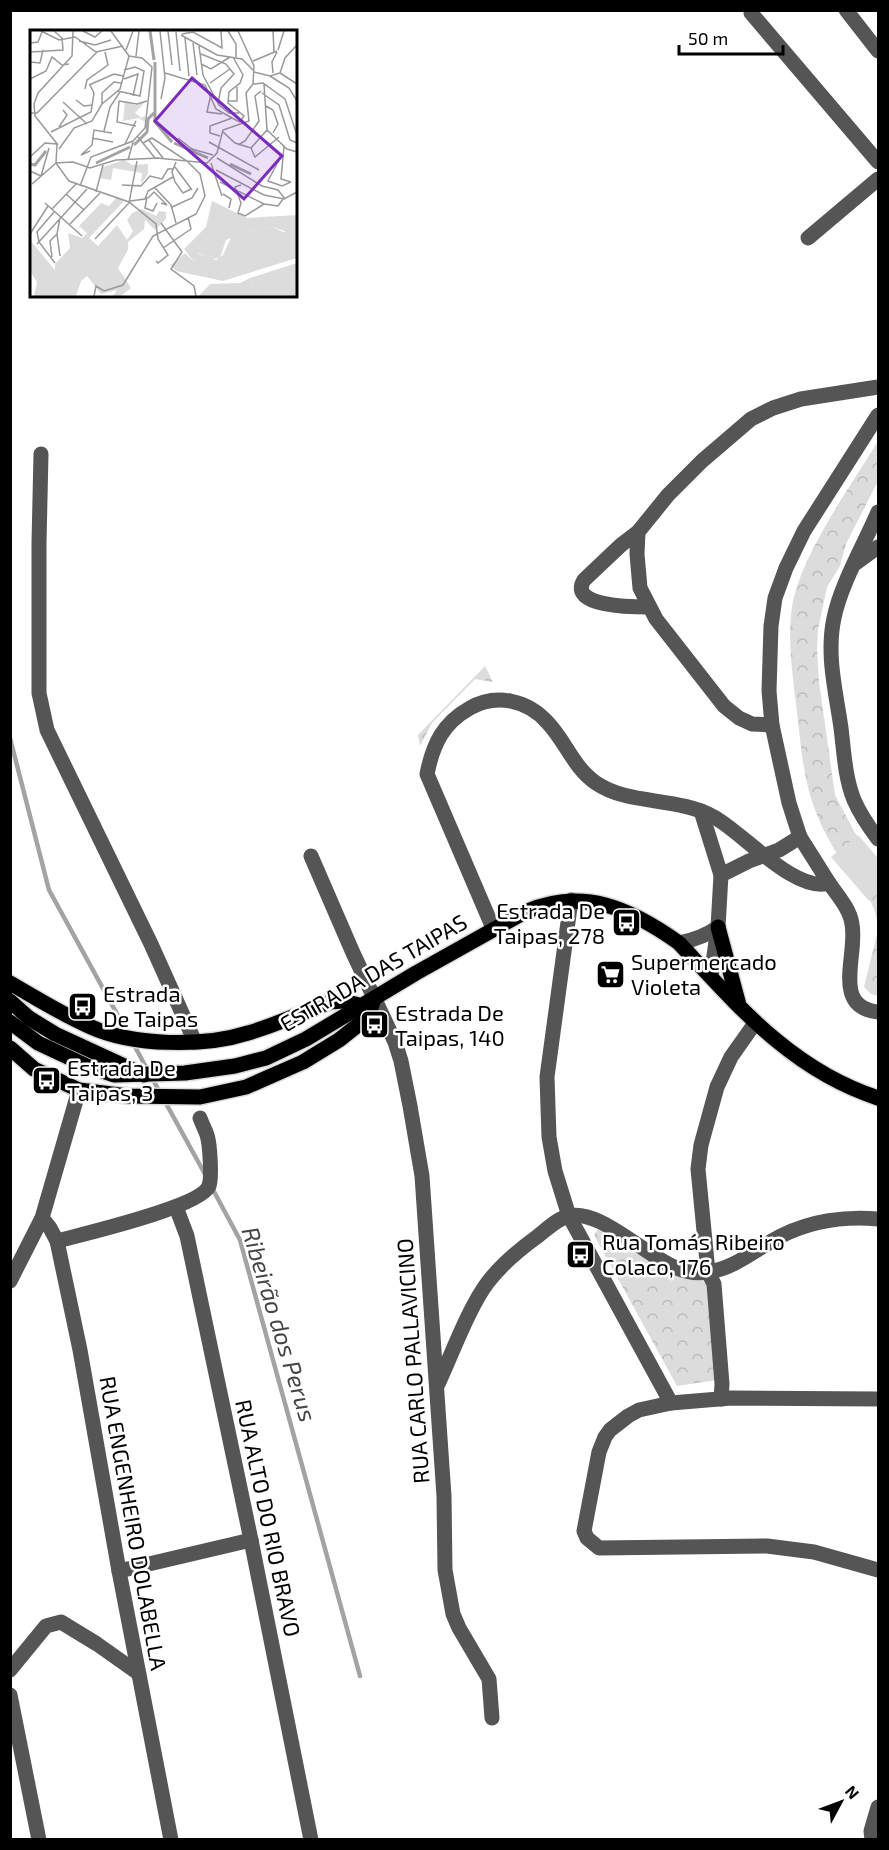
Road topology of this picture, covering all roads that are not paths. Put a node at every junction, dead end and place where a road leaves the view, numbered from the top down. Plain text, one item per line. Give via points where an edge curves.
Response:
1 (846, 10) edge
2 (751, 13) dead end
3 (879, 51) edge
4 (879, 162) edge
5 (879, 179) edge
6 (808, 238) dead end
7 (879, 387) edge
8 (879, 415) edge
9 (41, 454) dead end
10 (879, 512) edge
11 (638, 532) junction
12 (879, 547) edge
13 (856, 563) junction
14 (649, 607) junction
15 (772, 725) junction
16 (701, 811) junction
17 (800, 837) junction
18 (879, 839) edge
19 (311, 856) dead end
20 (764, 856) junction
21 (721, 875) junction
22 (829, 883) junction
23 (571, 900) junction
24 (718, 927) junction
25 (493, 928) junction
26 (679, 943) junction
27 (711, 977) junction
28 (10, 983) edge
29 (10, 1001) edge
30 (368, 1002) junction
31 (739, 1005) junction
32 (879, 1012) edge
33 (10, 1022) edge
34 (755, 1023) junction
35 (195, 1042) junction
36 (10, 1048) edge
37 (92, 1061) junction
38 (79, 1090) junction
39 (879, 1098) edge
40 (200, 1118) dead end
41 (176, 1207) junction
42 (569, 1216) junction
43 (42, 1218) junction
44 (879, 1219) edge
45 (57, 1241) junction
46 (708, 1272) junction
47 (10, 1281) edge
48 (436, 1386) junction
49 (721, 1399) junction
50 (879, 1400) edge
51 (672, 1403) junction
52 (251, 1540) junction
53 (879, 1570) edge
54 (119, 1571) junction
55 (10, 1670) edge
56 (138, 1674) junction
57 (10, 1695) edge
58 (492, 1718) dead end
59 (879, 1807) edge
60 (39, 1839) edge
61 (171, 1839) edge
62 (311, 1839) edge
63 (872, 1839) edge

1 - 3 street
2 - 4 street
5 - 6 street
7 - 11 street via 801,399 751,419 668,495
8 - 15 street via 804,531 779,588 771,626
9 - 35 street via 39,693 46,730
10 - 13 street
11 - 14 street via 639,588
11 - 14 street via 584,580 580,590 587,599 603,603
12 - 13 street
13 - 18 street via 840,596 834,620 833,681 854,799
14 - 15 street via 724,706 752,724
15 - 17 street
16 - 20 street via 733,829
16 - 21 street
16 - 25 street via 670,801 630,797 597,784 575,763 538,713 526,706 503,699 479,703 454,717 436,745 427,774
17 - 20 street
17 - 22 street
19 - 30 street, RUA CARLO PALLAVICINO
20 - 21 street
20 - 22 street via 808,883
21 - 24 street
22 - 32 street via 853,925 849,982 852,995 863,1009
23 - 25 main road, ESTRADA DAS TAIPAS via 542,905
23 - 26 main road, ESTRADA DAS TAIPAS via 591,901 625,911
23 - 42 street via 546,1101 555,1171
24 - 26 street
24 - 27 street
24 - 31 main road
25 - 30 main road, ESTRADA DAS TAIPAS
26 - 27 main road, ESTRADA DAS TAIPAS
27 - 31 main road, ESTRADA DAS TAIPAS
28 - 35 main road via 91,1028 128,1039
29 - 37 main road, ESTRADA DAS TAIPAS
30 - 35 main road via 330,1002 249,1033
30 - 37 main road, ESTRADA DAS TAIPAS via 299,1043 235,1066 122,1076
30 - 38 main road via 368,1017 339,1040 303,1062 246,1087 200,1096 163,1097
30 - 48 street, RUA CARLO PALLAVICINO via 395,1042 416,1135
31 - 34 main road, ESTRADA DAS TAIPAS
33 - 37 main road, ESTRADA DAS TAIPAS via 38,1043
34 - 39 main road, ESTRADA DAS TAIPAS via 830,1077
34 - 46 street via 731,1057 717,1087 701,1145 698,1169
36 - 38 main road via 34,1069
38 - 43 street
40 - 41 street via 208,1137 208,1187
41 - 45 street
41 - 52 street, RUA ALTO DO RIO BRAVO via 187,1236
42 - 46 street via 601,1221 689,1273
42 - 48 street via 518,1251 488,1282
42 - 51 street
43 - 45 street, RUA ENGENHEIRO DOLABELLA
43 - 47 street
44 - 46 street via 826,1221 801,1228 731,1265
45 - 54 street, RUA ENGENHEIRO DOLABELLA
46 - 49 street via 714,1284
48 - 58 street, RUA CARLO PALLAVICINO via 448,1595 459,1628 489,1679
49 - 50 street
49 - 51 street
51 - 53 street via 627,1416 605,1437 584,1531 591,1544 609,1549 788,1547
52 - 54 street
52 - 62 street, RUA ALTO DO RIO BRAVO
54 - 56 street, RUA ENGENHEIRO DOLABELLA
55 - 56 street via 46,1626 61,1622
56 - 61 street, RUA ENGENHEIRO DOLABELLA
57 - 60 street
59 - 63 street

